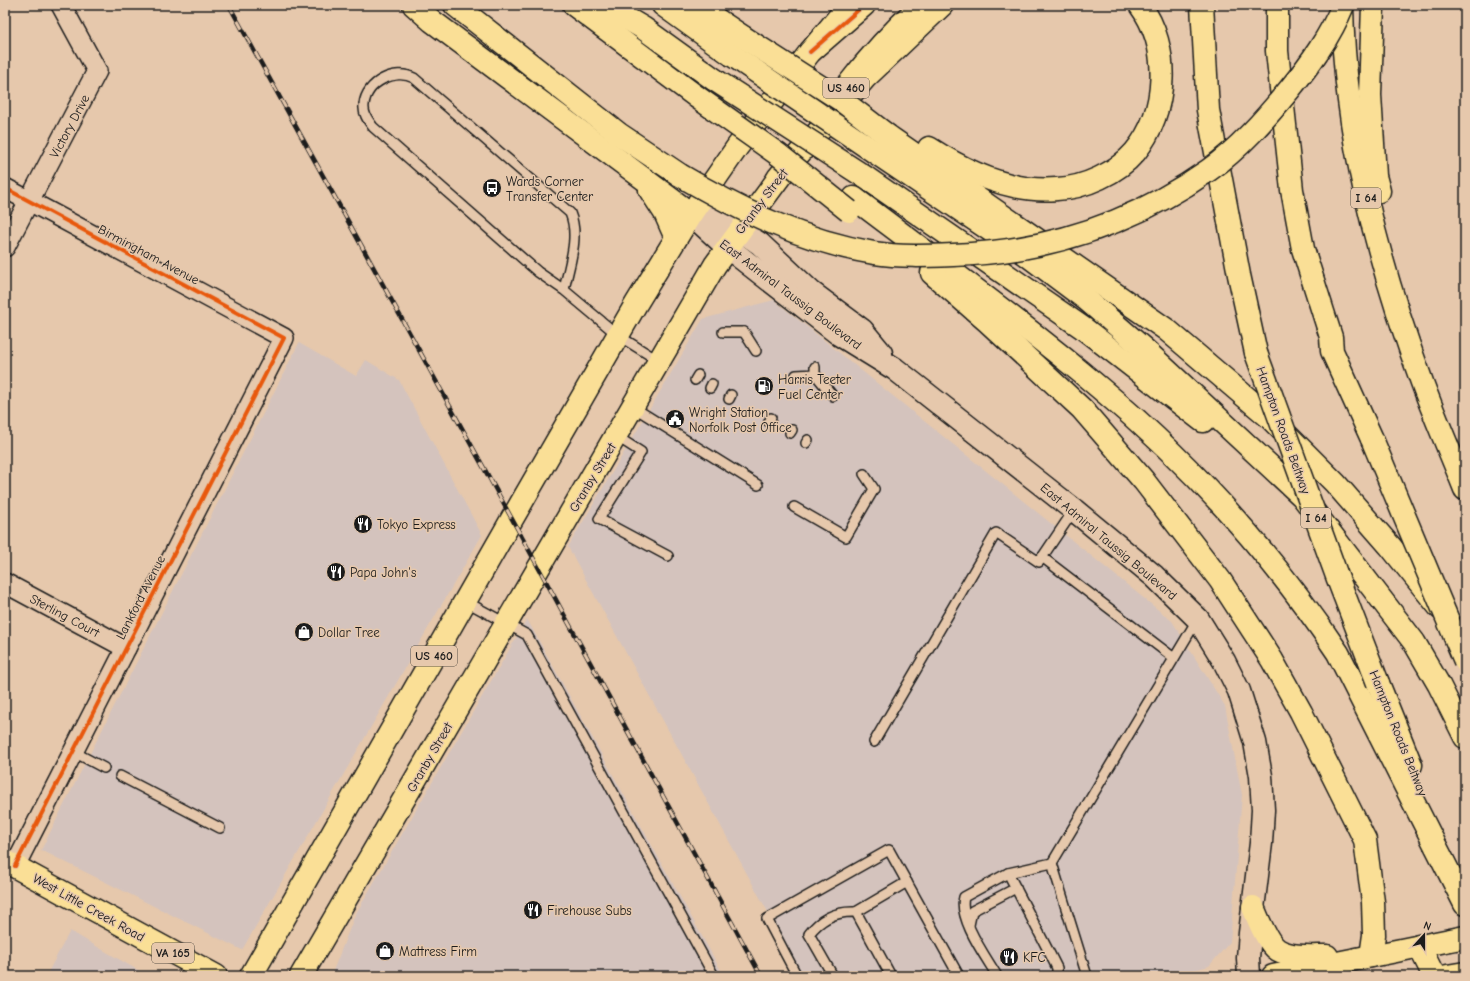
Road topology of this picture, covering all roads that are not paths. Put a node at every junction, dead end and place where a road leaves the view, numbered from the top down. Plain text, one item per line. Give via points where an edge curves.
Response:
1 (61, 5) edge
2 (414, 5) edge
3 (455, 5) edge
4 (574, 5) edge
5 (604, 5) edge
6 (663, 5) edge
7 (695, 5) edge
8 (849, 5) edge
9 (864, 5) edge
10 (922, 5) edge
11 (942, 5) edge
12 (1140, 5) edge
13 (1202, 5) edge
14 (1277, 5) edge
15 (1343, 5) edge
16 (1373, 5) edge
17 (737, 46) junction
18 (810, 52) junction
19 (886, 138) junction
20 (637, 173) junction
21 (778, 178) junction
22 (5, 188) edge
23 (29, 201) junction
24 (851, 205) junction
25 (695, 208) junction
26 (740, 230) junction
27 (676, 238) junction
28 (5, 247) edge
29 (727, 247) junction
30 (564, 290) junction
31 (723, 332) dead end
32 (744, 332) junction
33 (619, 336) junction
34 (284, 338) joint
35 (737, 341) dead end
36 (756, 351) dead end
37 (660, 361) junction
38 (895, 369) junction
39 (815, 370) junction
40 (796, 375) dead end
41 (1423, 385) junction
42 (817, 387) dead end
43 (833, 396) dead end
44 (633, 407) junction
45 (616, 436) junction
46 (864, 474) dead end
47 (758, 486) dead end
48 (1465, 489) edge
49 (1302, 496) junction
50 (794, 507) dead end
51 (1074, 510) junction
52 (668, 556) dead end
53 (1042, 557) junction
54 (5, 583) edge
55 (465, 601) junction
56 (1198, 619) junction
57 (507, 623) junction
58 (1465, 645) edge
59 (126, 648) junction
60 (1174, 658) junction
61 (1465, 661) edge
62 (1465, 737) edge
63 (874, 742) dead end
64 (74, 752) junction
65 (104, 768) dead end
66 (120, 776) dead end
67 (220, 828) dead end
68 (1052, 863) junction
69 (10, 864) edge
70 (1008, 873) junction
71 (1459, 879) edge
72 (907, 882) junction
73 (1016, 888) junction
74 (1465, 904) edge
75 (1253, 907) junction
76 (856, 912) junction
77 (969, 925) junction
78 (1465, 937) edge
79 (1419, 946) junction
80 (1371, 956) junction
81 (1465, 973) edge
82 (216, 976) edge
83 (251, 976) edge
84 (301, 976) edge
85 (714, 976) edge
86 (797, 976) edge
87 (833, 976) edge
88 (891, 976) edge
89 (959, 976) edge
90 (997, 976) edge
91 (1057, 976) edge
92 (1087, 976) edge
93 (1249, 976) edge
94 (1273, 976) edge
95 (1434, 976) edge
96 (1447, 976) edge

1 - 23 street, Victory Drive via 97,71
2 - 20 main road
3 - 15 main road, bridge via 619,134 680,175 736,208 840,246 877,253 926,256 985,254 1077,236 1144,208 1173,192 1209,170 1276,107 1309,66 1334,26
4 - 24 main road, bridge via 697,97
5 - 49 main road, bridge via 643,28 715,80 865,177 1084,328
6 - 17 main road
7 - 17 main road
8 - 18 main road
9 - 18 main road, US 460
10 - 21 main road, Granby Street / US 460 via 862,66
11 - 21 main road via 865,78
12 - 19 main road via 1155,31 1162,66 1160,95 1156,113 1145,138 1120,167 1076,186 1058,190 1028,188 1006,184
13 - 71 main road, Hampton Roads Beltway / I 64, bridge via 1208,110 1256,352 1395,728
14 - 61 main road, bridge via 1277,51 1292,190 1303,249 1331,337 1332,351 1372,439
15 - 41 main road, I 64 via 1343,44 1348,102 1364,190 1385,274
16 - 41 main road via 1370,95 1375,176
17 - 19 main road, bridge
17 - 19 main road, bridge via 840,100
18 - 25 main road, US 460 via 738,146
19 - 49 main road via 1144,349
19 - 58 main road via 1166,330 1268,416 1335,483 1390,546 1437,604
20 - 25 main road
20 - 27 main road via 665,213
21 - 26 main road, Granby Street / US 460
22 - 23 street, Birmingham Avenue
23 - 28 street, Victory Drive
23 - 34 street, Birmingham Avenue
24 - 71 main road via 1032,332 1102,389 1194,476 1258,545 1317,621 1338,653
24 - 80 main road via 965,302 1082,409 1144,481 1220,580 1272,660 1365,840 1373,902 1374,935
25 - 26 main road, East Admiral Taussig Boulevard
25 - 27 main road, US 460
25 - 29 main road, East Admiral Taussig Boulevard
26 - 29 main road, Granby Street / US 460
26 - 38 main road, East Admiral Taussig Boulevard via 760,244 812,292 862,330
27 - 33 main road, US 460
29 - 37 main road, Granby Street / US 460
29 - 38 main road, East Admiral Taussig Boulevard via 840,335
30 - 30 lane via 538,272 373,127 365,116 364,104 369,91 378,81 397,74 414,78 570,213 575,234
30 - 33 lane
31 - 32 lane
32 - 35 lane
32 - 36 lane
33 - 37 lane
33 - 55 main road, US 460
34 - 59 street, Lankford Avenue
37 - 44 main road, Granby Street / US 460
38 - 51 main road, East Admiral Taussig Boulevard
39 - 40 lane
39 - 42 lane
39 - 43 lane
41 - 48 main road, I 64
44 - 45 main road, Granby Street / US 460
44 - 47 lane
45 - 52 lane via 641,452 599,519
45 - 57 main road, Granby Street / US 460
46 - 50 lane via 874,489 846,537
49 - 62 main road via 1414,642
51 - 53 lane
51 - 56 main road, East Admiral Taussig Boulevard via 1154,576
53 - 60 lane
53 - 63 lane via 1039,562 996,533
54 - 59 street, Sterling Court
55 - 57 lane
55 - 83 main road, US 460
56 - 60 lane
56 - 75 main road, East Admiral Taussig Boulevard via 1224,661 1238,691 1255,742 1263,810 1262,843
57 - 84 main road, Granby Street / US 460
57 - 85 lane via 527,635
59 - 64 street, Lankford Avenue
60 - 68 lane
64 - 65 lane
64 - 69 street, Lankford Avenue
66 - 67 lane
68 - 70 lane
68 - 92 lane
69 - 82 main road, West Little Creek Road / VA 165
70 - 73 lane
70 - 77 lane via 964,897 963,910
71 - 74 main road
72 - 76 lane
72 - 86 lane via 889,850 767,919
72 - 89 lane
73 - 77 lane via 972,911
73 - 91 lane via 1057,968
75 - 80 main road via 1261,927 1278,950 1303,956
75 - 93 main road, East Admiral Taussig Boulevard via 1248,958
76 - 87 lane via 842,911 817,924 809,934
76 - 88 lane
77 - 90 lane
78 - 79 main road
79 - 80 main road
79 - 95 main road
80 - 94 main road
81 - 96 main road

